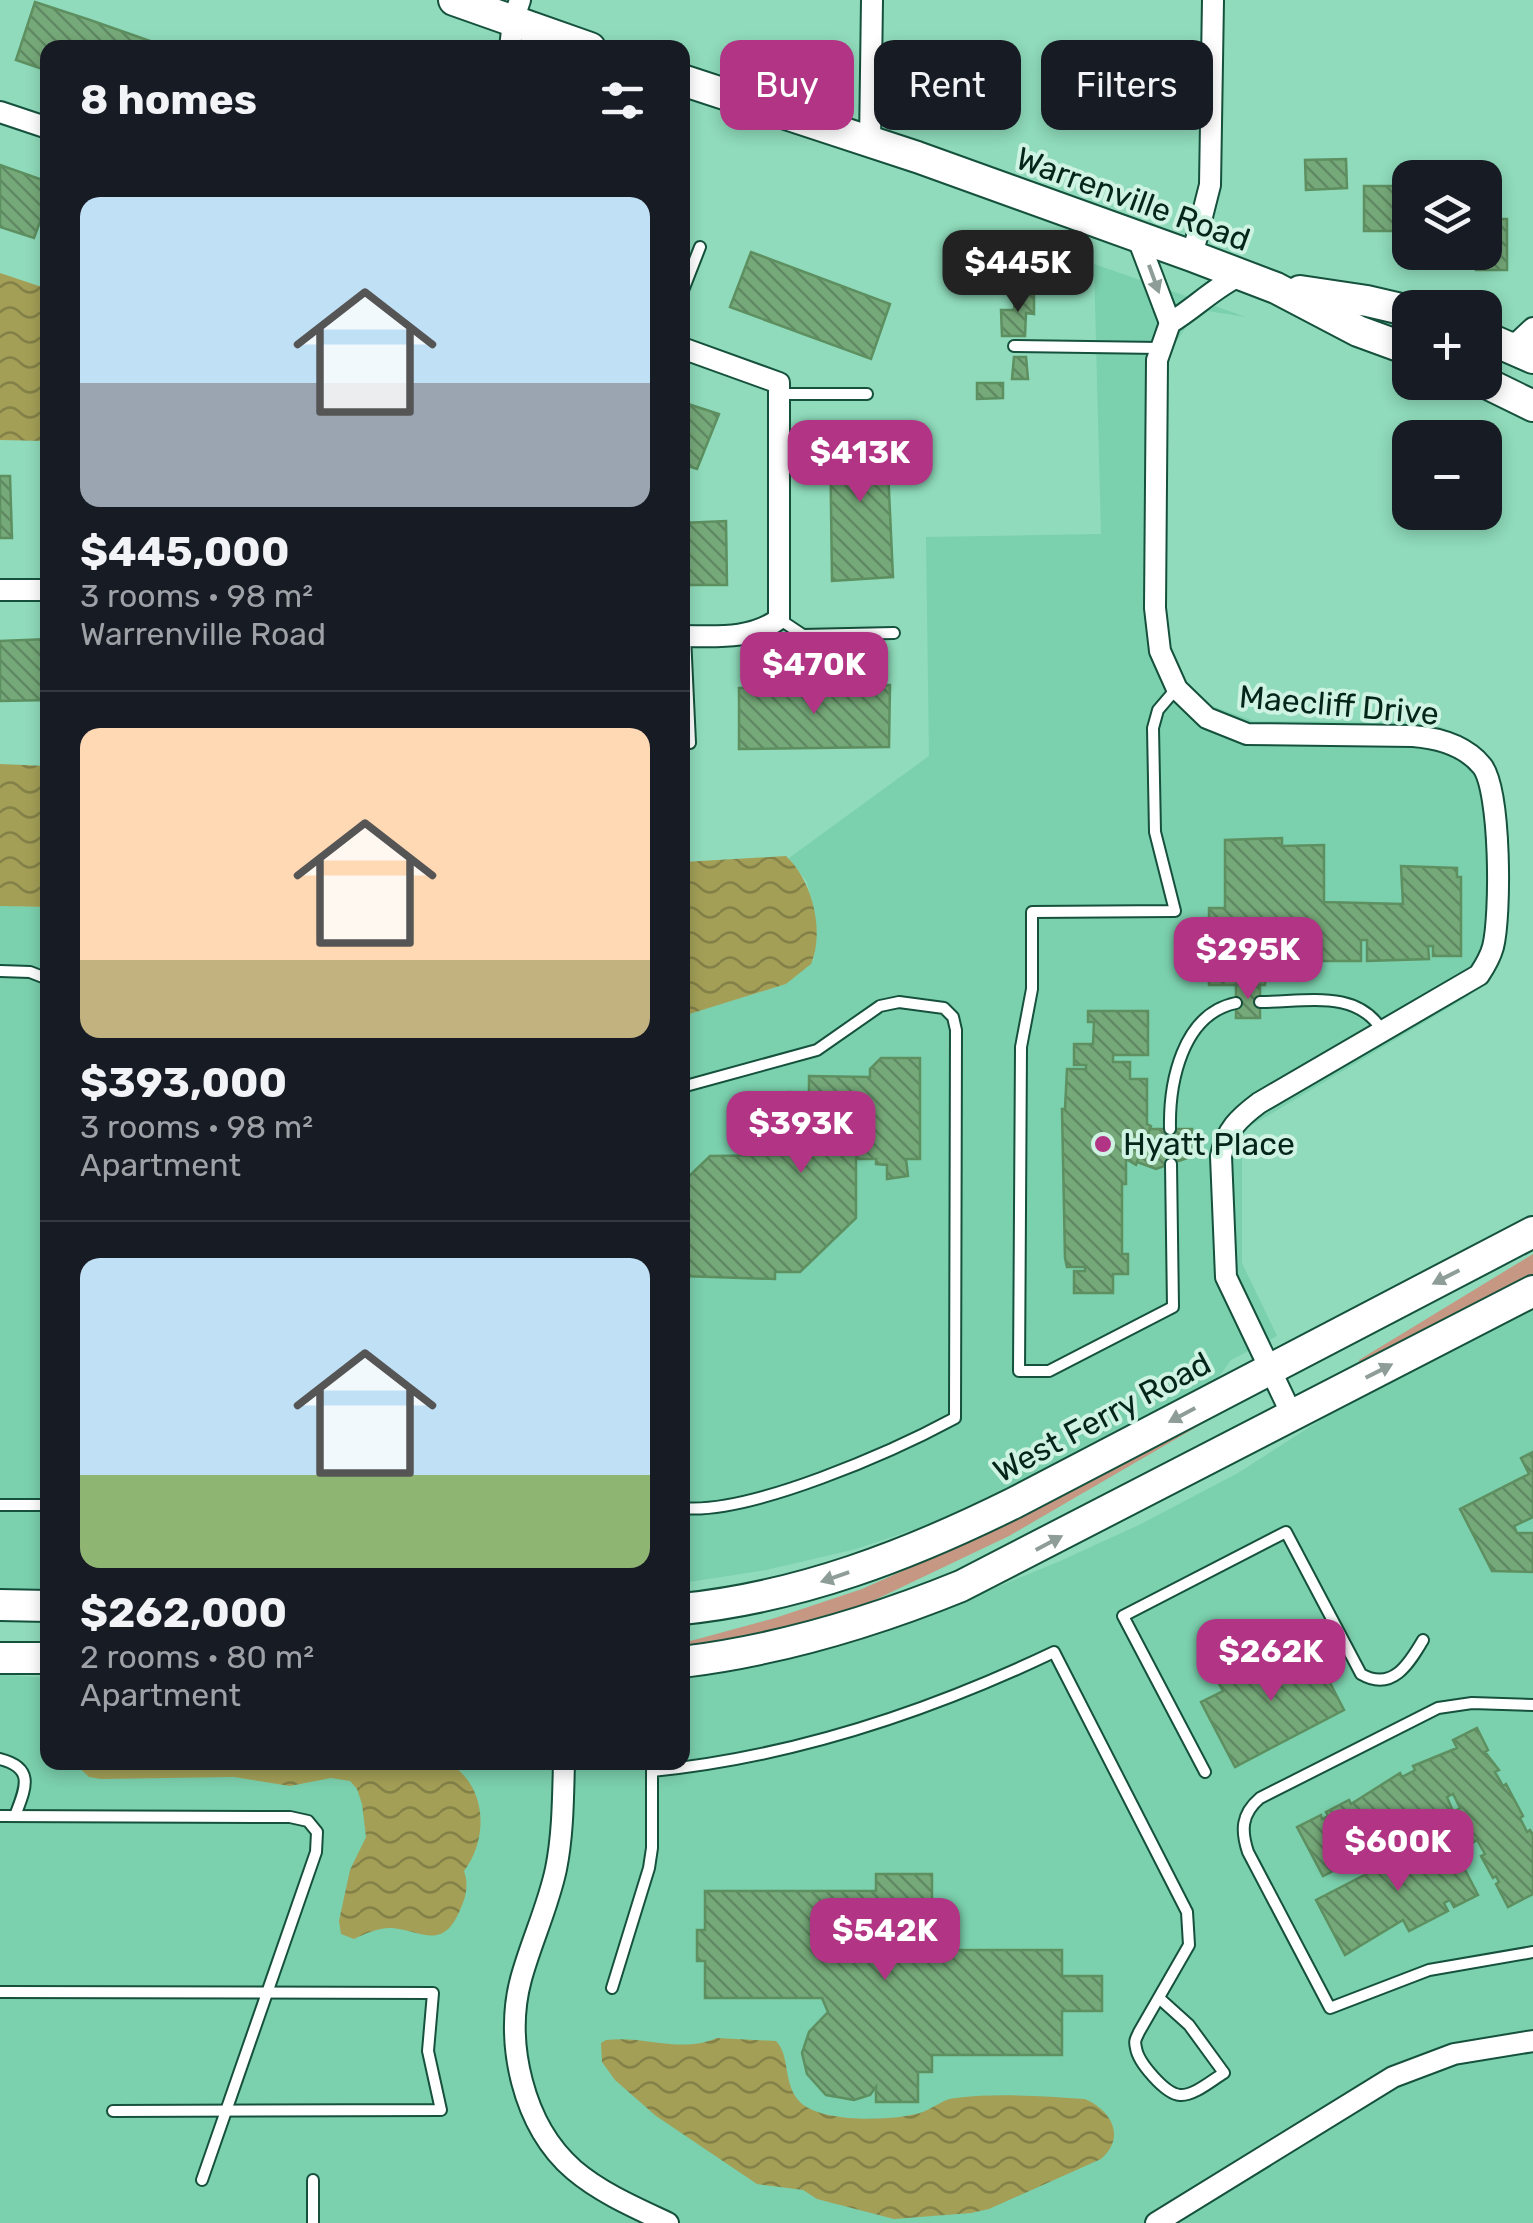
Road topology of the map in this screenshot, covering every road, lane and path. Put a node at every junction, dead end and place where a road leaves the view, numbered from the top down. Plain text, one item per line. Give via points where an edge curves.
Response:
1 (454, 0) edge
2 (872, 0) edge
3 (1213, 0) edge
4 (514, 23) edge
5 (566, 40) edge
6 (690, 83) edge
7 (0, 112) edge
8 (40, 125) edge
9 (870, 142) junction
10 (1136, 236) junction
11 (700, 247) dead end
12 (1192, 256) junction
13 (690, 273) edge
14 (1242, 275) junction
15 (1276, 288) junction
16 (1392, 306) edge
17 (1170, 322) junction
18 (1533, 328) edge
19 (1392, 343) edge
20 (1014, 346) dead end
21 (1508, 347) edge
22 (1160, 348) junction
23 (690, 351) edge
24 (1502, 391) edge
25 (778, 394) junction
26 (867, 394) dead end
27 (1533, 406) edge
28 (0, 590) edge
29 (40, 590) edge
30 (778, 618) junction
31 (894, 633) dead end
32 (690, 636) edge
33 (1177, 688) junction
34 (0, 971) edge
35 (40, 975) edge
36 (1260, 1002) dead end
37 (1236, 1004) dead end
38 (1383, 1032) junction
39 (690, 1084) edge
40 (1170, 1129) dead end
41 (1171, 1164) dead end
42 (1533, 1232) edge
43 (1533, 1291) edge
44 (1268, 1370) junction
45 (1292, 1415) junction
46 (0, 1504) edge
47 (40, 1505) edge
48 (690, 1507) edge
49 (0, 1605) edge
50 (40, 1606) edge
51 (690, 1608) edge
52 (1424, 1640) dead end
53 (0, 1658) edge
54 (40, 1658) edge
55 (690, 1661) edge
56 (1533, 1704) edge
57 (0, 1759) edge
58 (690, 1766) edge
59 (564, 1770) edge
60 (659, 1770) edge
61 (1205, 1772) dead end
62 (0, 1816) edge
63 (16, 1816) junction
64 (1533, 1952) edge
65 (612, 1988) dead end
66 (0, 1992) edge
67 (267, 1992) junction
68 (1159, 1998) junction
69 (1533, 2041) edge
70 (228, 2110) junction
71 (113, 2111) dead end
72 (202, 2180) dead end
73 (313, 2180) dead end
74 (313, 2223) edge
75 (668, 2223) edge
76 (1156, 2223) edge

1 - 4 main road
2 - 9 street
3 - 12 street via 1210,185
4 - 5 main road
6 - 9 main road, Warrenville Road
7 - 8 street
9 - 10 main road, Warrenville Road
10 - 12 main road, Warrenville Road
10 -> 17 street
11 - 13 lane
12 - 14 main road, Warrenville Road
14 - 15 main road, Warrenville Road
14 - 17 street
15 - 16 main road, Warrenville Road
15 - 19 main road, Warrenville Road
17 - 22 street, Maecliff Drive
18 - 21 street
20 - 22 lane
22 - 33 street, Maecliff Drive via 1155,608 1160,650
23 - 25 street via 778,382
24 - 27 main road
25 - 26 lane
25 - 30 street
28 - 29 street
30 - 31 lane via 803,635
30 - 32 street via 757,632
33 - 38 street, Maecliff Drive via 1207,718 1247,734 1436,738 1481,764 1496,813 1495,929 1488,961 1465,986
33 - 41 lane via 1153,728 1156,832 1175,911 1032,912 1032,988 1021,1047 1020,1370 1049,1370 1174,1307
34 - 35 lane
36 - 38 lane via 1352,1003
37 - 40 lane via 1206,1020 1181,1056 1170,1086
38 - 44 street, Maecliff Drive via 1259,1102 1224,1138 1226,1277
39 - 48 lane via 817,1050 864,1014 899,1002 944,1008 956,1030 954,1418 793,1486
42 -> 44 main road, West Ferry Road
45 -> 43 main road
44 - 45 street, Maecliff Drive
44 -> 51 main road, West Ferry Road via 926,1544 817,1584
55 -> 45 main road via 779,1647 946,1592
46 - 47 lane
49 - 50 main road
52 - 61 lane via 1394,1677 1361,1674 1286,1532 1123,1616
53 - 54 main road
56 - 64 lane via 1472,1703 1422,1714 1260,1798 1242,1829 1330,2008 1429,1970
57 - 63 lane via 25,1776
58 - 68 lane via 860,1730 1054,1652 1187,1912 1188,1945
59 - 75 street via 556,1870 520,1982 520,2068 536,2116 560,2156 593,2184
60 - 65 lane via 652,1771 649,1868
62 - 63 lane
63 - 67 lane via 308,1822 317,1832 316,1852
66 - 67 lane
67 - 70 lane
67 - 70 lane via 433,1992 428,2051 441,2110
68 - 68 lane via 1136,2040 1137,2055 1181,2096 1224,2073
69 - 76 street via 1454,2054 1393,2077
70 - 71 lane
70 - 72 lane
73 - 74 lane

